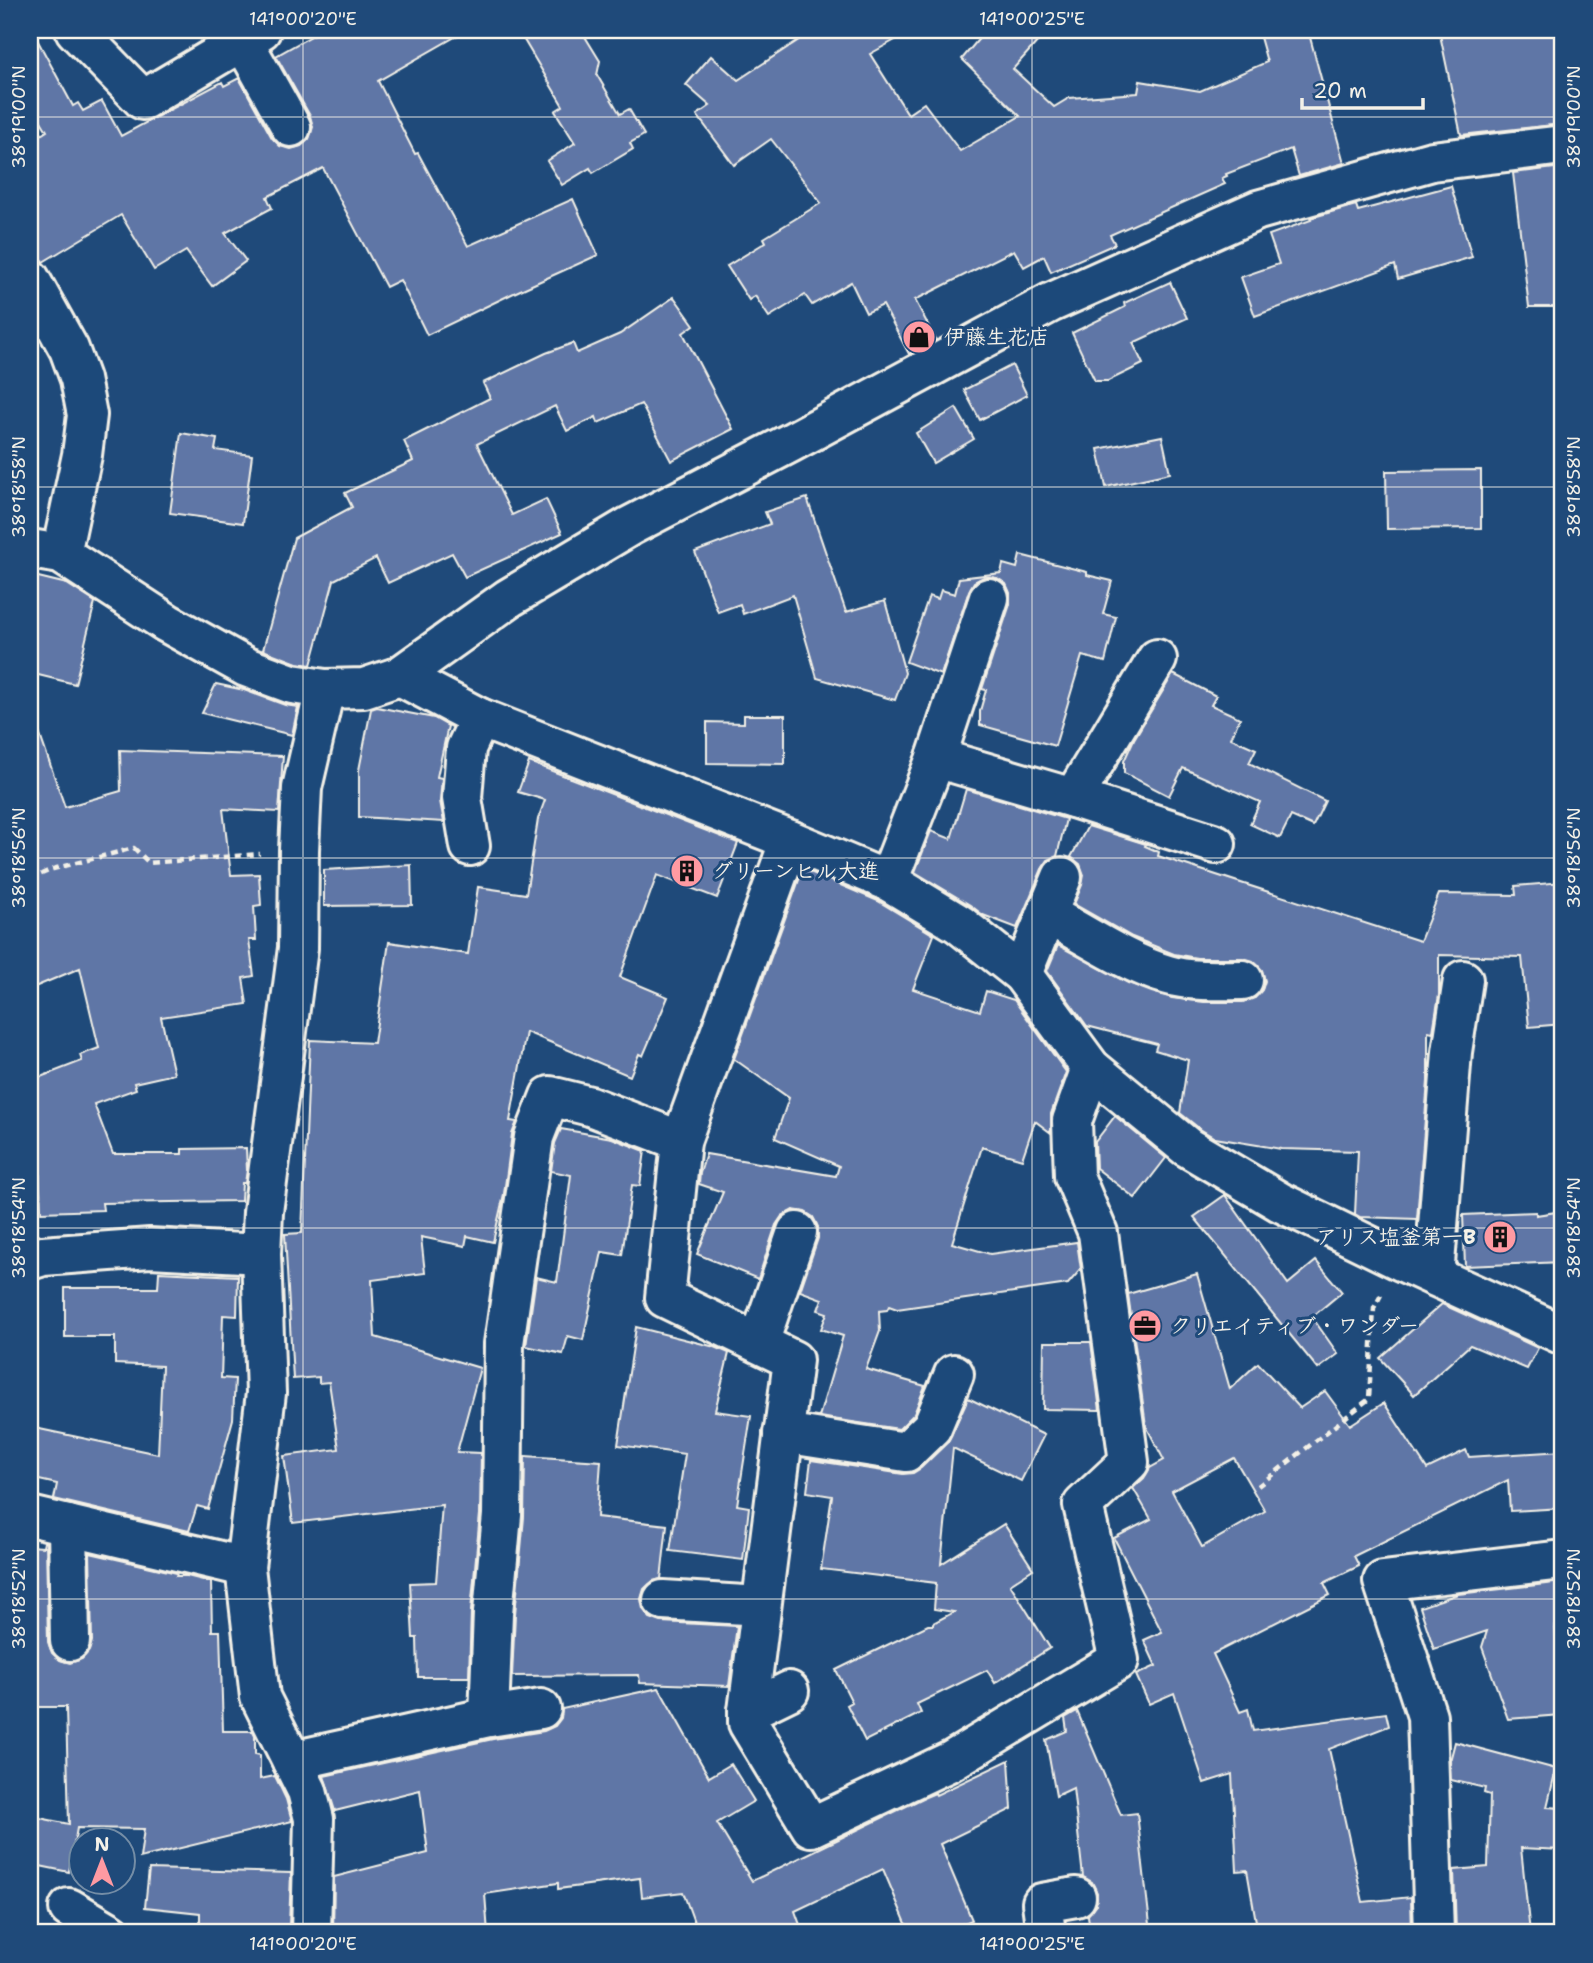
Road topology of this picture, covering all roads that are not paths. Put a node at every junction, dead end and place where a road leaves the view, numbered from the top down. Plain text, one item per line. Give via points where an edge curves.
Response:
1 (75, 30) edge
2 (252, 35) edge
3 (291, 127) dead end
4 (1563, 145) edge
5 (30, 279) edge
6 (45, 552) edge
7 (989, 597) dead end
8 (1157, 659) dead end
9 (400, 676) junction
10 (325, 689) junction
11 (480, 718) junction
12 (936, 758) junction
13 (1073, 798) junction
14 (790, 840) junction
15 (1216, 844) dead end
16 (470, 846) dead end
17 (1062, 877) dead end
18 (888, 881) junction
19 (1047, 914) junction
20 (1022, 974) junction
21 (1243, 980) dead end
22 (1463, 980) dead end
23 (1091, 1068) junction
24 (681, 1141) junction
25 (797, 1233) dead end
26 (261, 1254) junction
27 (30, 1260) edge
28 (1417, 1268) junction
29 (1563, 1335) edge
30 (759, 1343) junction
31 (954, 1374) dead end
32 (783, 1433) junction
33 (30, 1516) edge
34 (68, 1525) junction
35 (1563, 1560) edge
36 (245, 1567) junction
37 (663, 1600) dead end
38 (761, 1606) junction
39 (69, 1641) dead end
40 (789, 1691) dead end
41 (541, 1709) dead end
42 (748, 1711) junction
43 (489, 1717) junction
44 (292, 1761) junction
45 (1076, 1897) dead end
46 (69, 1908) dead end
47 (111, 1933) edge
48 (311, 1933) edge
49 (1046, 1933) edge
50 (1434, 1933) edge

1 - 2 street via 143,100
2 - 3 street
4 - 9 street via 1432,161 1258,210 1062,298 630,526 509,598
5 - 6 street via 69,349 87,415 82,455
6 - 10 street via 246,667 292,684
7 - 12 street
8 - 13 street
9 - 10 street via 364,688
9 - 11 street
10 - 26 street via 302,788 298,948
11 - 14 street
11 - 16 street via 466,748 462,798
12 - 13 street
12 - 18 street
13 - 15 street
14 - 18 street
14 - 24 street
17 - 19 street
18 - 20 street via 959,924
19 - 20 street
19 - 21 street via 1167,975
20 - 23 street
22 - 28 street
23 - 28 street via 1187,1147 1280,1202
23 - 42 street via 1072,1121 1074,1176 1098,1233 1129,1462 1083,1505 1119,1660 951,1761 811,1827 748,1723
24 - 30 street via 665,1298
24 - 43 street via 590,1106 550,1096 534,1137 504,1344 502,1515 492,1613
25 - 30 street
26 - 27 street via 150,1248
26 - 36 street via 265,1392
28 - 29 street
30 - 32 street via 793,1360
31 - 32 street via 932,1427 906,1452
32 - 38 street
33 - 34 street
34 - 36 street
34 - 39 street
35 - 50 street via 1383,1581 1427,1716
36 - 44 street via 260,1697
37 - 38 street
38 - 42 street
40 - 42 street
41 - 43 street
43 - 44 street
44 - 48 street via 314,1819
45 - 49 street via 1042,1903
46 - 47 street

